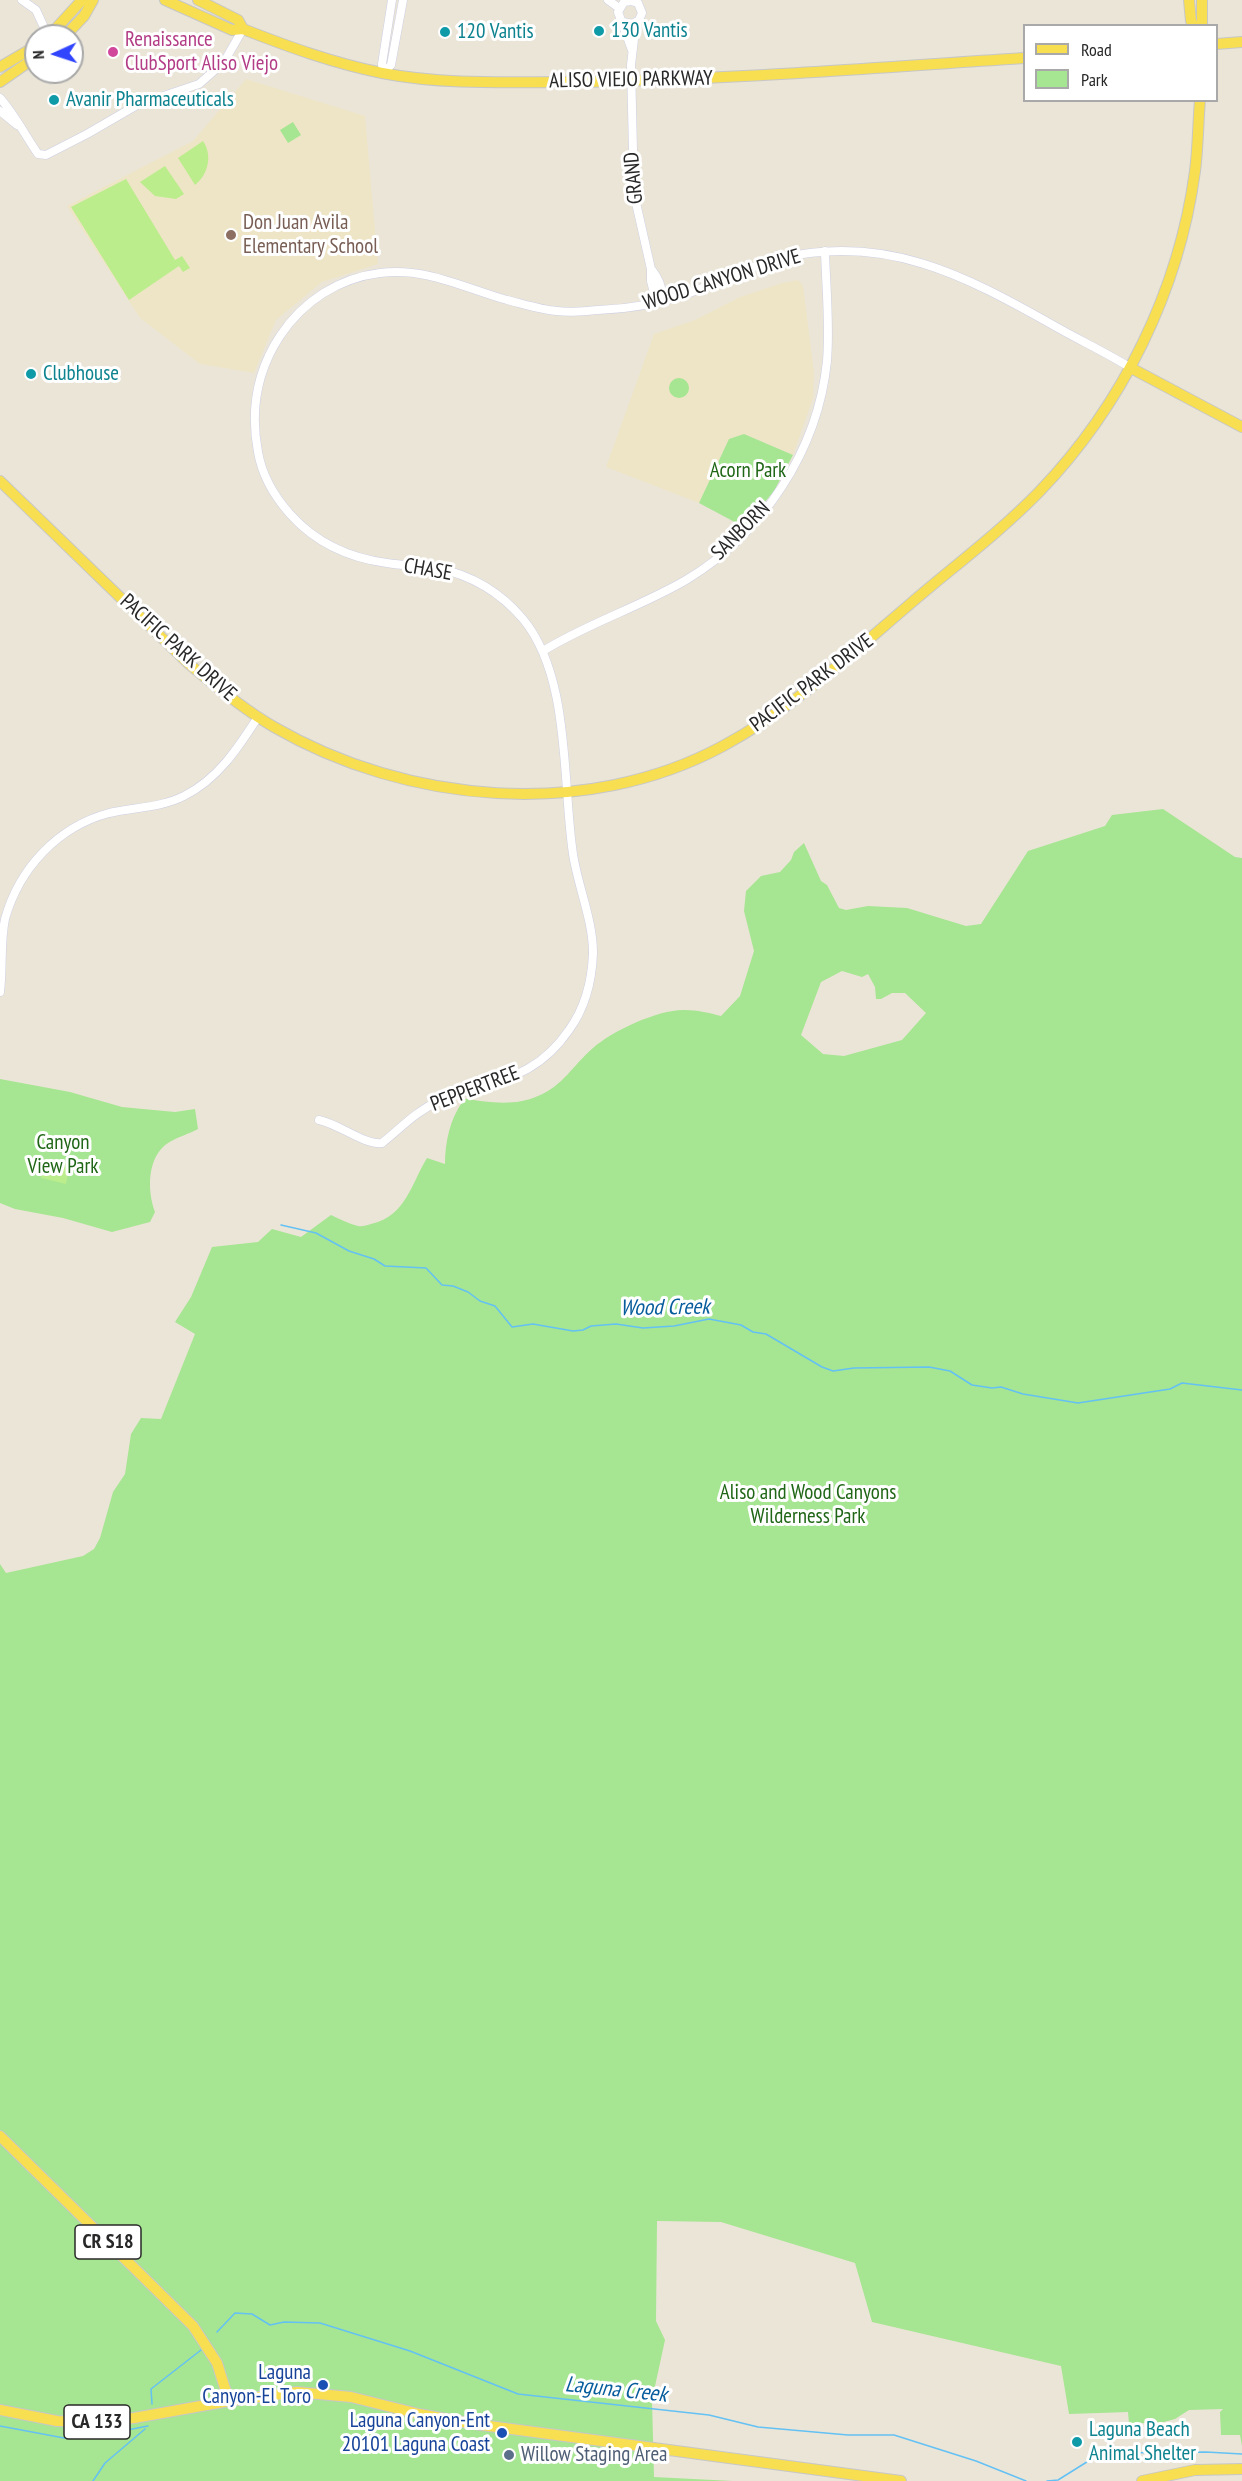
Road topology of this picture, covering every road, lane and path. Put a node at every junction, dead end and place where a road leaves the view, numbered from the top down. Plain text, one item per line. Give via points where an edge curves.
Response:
1 (22, 0) edge
2 (82, 0) edge
3 (93, 0) edge
4 (165, 0) edge
5 (198, 0) edge
6 (392, 0) edge
7 (403, 0) edge
8 (608, 0) edge
9 (1189, 0) edge
10 (1202, 0) edge
11 (622, 3) edge
12 (623, 22) junction
13 (636, 22) junction
14 (43, 24) edge
15 (60, 24) edge
16 (76, 24) edge
17 (1193, 24) edge
18 (1202, 24) edge
19 (243, 30) junction
20 (1242, 42) edge
21 (1218, 44) edge
22 (632, 50) junction
23 (24, 53) edge
24 (1023, 57) edge
25 (24, 65) edge
26 (0, 67) edge
27 (383, 73) junction
28 (0, 82) edge
29 (631, 82) junction
30 (0, 98) edge
31 (1200, 102) edge
32 (0, 111) edge
33 (19, 126) junction
34 (825, 251) junction
35 (661, 301) junction
36 (1131, 368) junction
37 (258, 385) joint
38 (1242, 427) edge
39 (0, 481) edge
40 (543, 651) junction
41 (258, 717) junction
42 (567, 792) junction
43 (0, 992) edge
44 (319, 1120) dead end
45 (0, 2136) edge
46 (229, 2401) junction
47 (0, 2410) edge
48 (1242, 2469) edge
49 (901, 2481) edge
50 (1143, 2481) edge

1 - 14 street via 36,10
2 - 15 main road
3 - 16 main road
4 - 19 main road, ALISO VIEJO PARKWAY via 232,30
5 - 19 main road, ALISO VIEJO PARKWAY via 238,20
6 - 27 street
7 - 27 street via 391,65
8 - 11 street
9 - 17 main road
10 - 18 main road
11 - 12 street via 619,16
11 - 13 street via 635,2 640,6 641,16
12 - 13 street
12 - 22 street, GRAND
13 - 22 street, GRAND
19 - 27 main road, ALISO VIEJO PARKWAY via 332,62
19 - 33 street via 224,62 199,84 137,105 46,155 38,154
20 - 21 main road
22 - 29 street, GRAND
23 - 26 main road
24 - 29 main road, ALISO VIEJO PARKWAY via 821,73
25 - 28 main road
27 - 29 main road, ALISO VIEJO PARKWAY via 470,82
29 - 35 street, GRAND via 634,194 655,297
30 - 33 street
31 - 36 main road, PACIFIC PARK DRIVE via 1195,171 1177,252
32 - 33 street
34 - 35 street, WOOD CANYON DRIVE via 779,258
34 - 36 street, WOOD CANYON DRIVE via 884,254 953,272
34 - 40 street, SANBORN via 828,338 822,392 798,459 764,512 730,547 687,579
35 - 37 street, WOOD CANYON DRIVE via 623,310 557,311 432,275 393,271 372,274 336,286 290,320 268,354
36 - 38 main road, WOOD CANYON DRIVE
36 - 42 main road, PACIFIC PARK DRIVE via 1088,435 1035,496 792,703 746,733 689,761 621,783
37 - 40 street, CHASE via 254,421 261,469 282,505 308,534 351,555 436,568 471,579 511,606 527,623
39 - 41 main road, PACIFIC PARK DRIVE via 188,663
40 - 42 street, CHASE via 554,682
41 - 42 main road, PACIFIC PARK DRIVE via 345,760 416,783 484,792
41 - 43 street via 220,769 184,796 93,819 48,846 23,876 9,906 1,936
42 - 44 street, PEPPERTREE via 573,850 593,949 585,999 569,1031 521,1073 421,1110 382,1143 374,1144
45 - 46 main road, CR S18 via 193,2326 214,2359
46 - 47 main road, CA 133 via 171,2413 93,2422 57,2421
46 - 49 main road, CA 133 via 297,2392 334,2394 474,2424
48 - 50 main road via 1195,2470

